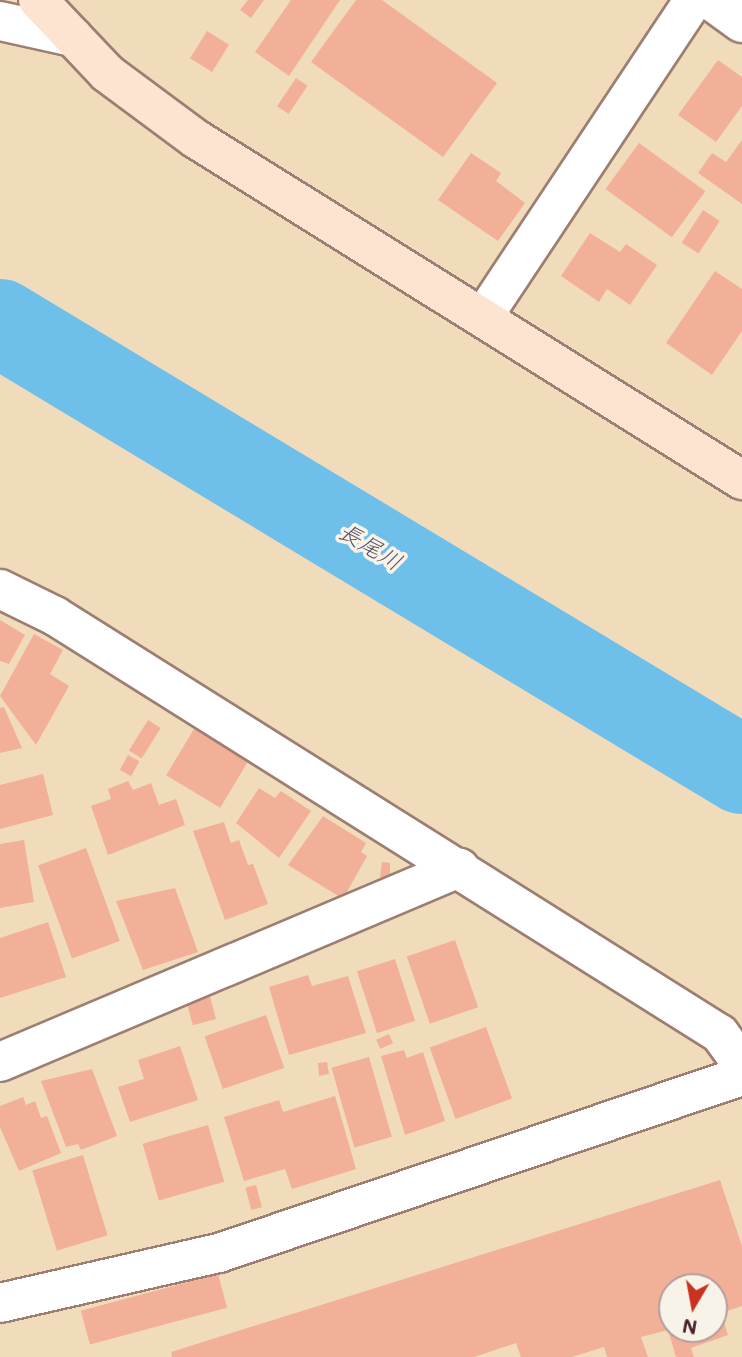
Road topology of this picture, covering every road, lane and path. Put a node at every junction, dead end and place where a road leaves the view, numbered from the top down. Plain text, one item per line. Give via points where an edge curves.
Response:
1 (38, 0) edge
2 (694, 0) edge
3 (710, 0) edge
4 (0, 21) edge
5 (742, 23) edge
6 (73, 37) junction
7 (483, 317) junction
8 (742, 480) edge
9 (0, 589) edge
10 (460, 868) junction
11 (0, 1062) edge
12 (742, 1064) edge
13 (742, 1076) edge
14 (0, 1303) edge

1 - 6 street
2 - 7 street
3 - 5 street
4 - 6 street
6 - 7 street via 107,73 196,139
7 - 8 street
9 - 10 street via 55,616
10 - 11 street
10 - 12 street via 720,1034
13 - 14 street via 219,1253

